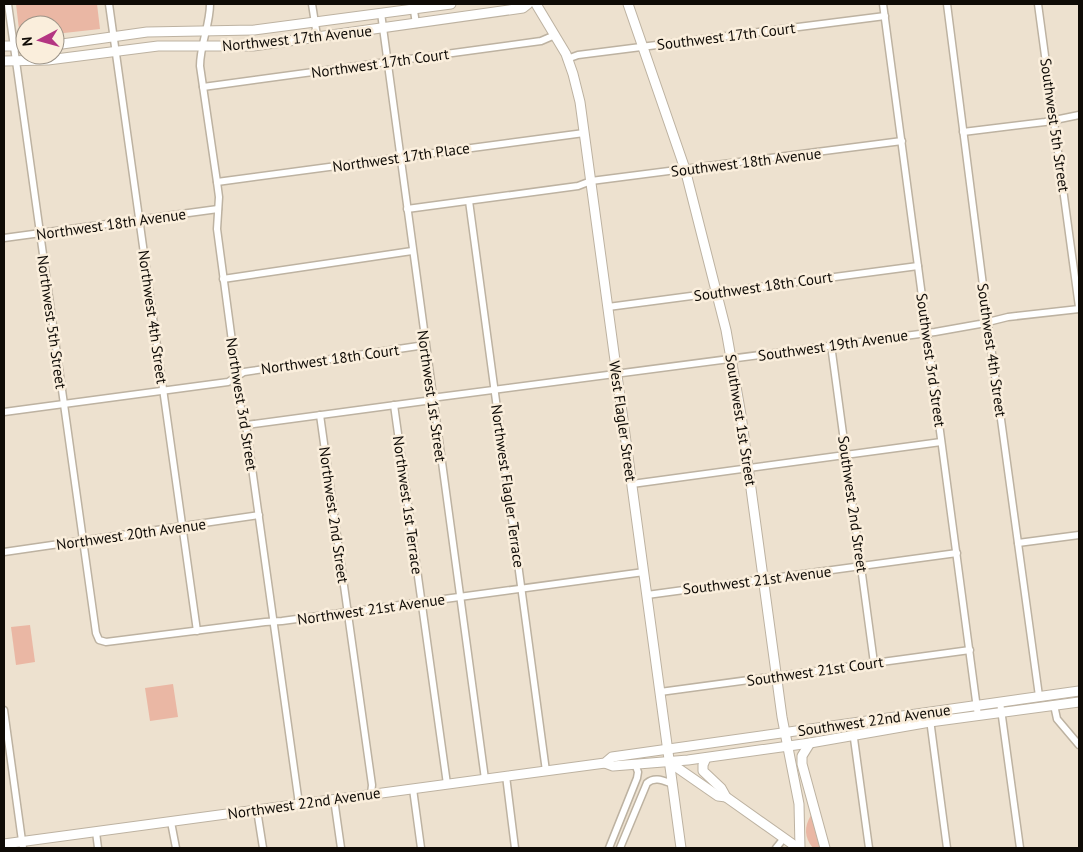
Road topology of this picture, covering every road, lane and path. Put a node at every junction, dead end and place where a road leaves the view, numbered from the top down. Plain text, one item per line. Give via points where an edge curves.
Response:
1 (8, 4) edge
2 (109, 4) edge
3 (210, 4) edge
4 (312, 4) edge
5 (451, 4) edge
6 (528, 4) edge
7 (536, 4) edge
8 (628, 4) edge
9 (636, 4) edge
10 (883, 4) edge
11 (947, 4) edge
12 (1038, 4) edge
13 (413, 6) edge
14 (381, 13) junction
15 (884, 16) junction
16 (315, 23) junction
17 (635, 23) junction
18 (416, 24) junction
19 (383, 28) junction
20 (207, 32) junction
21 (555, 34) junction
22 (114, 36) junction
23 (317, 36) junction
24 (65, 43) edge
25 (9, 46) edge
26 (203, 46) junction
27 (644, 47) junction
28 (116, 51) junction
29 (65, 58) edge
30 (15, 59) edge
31 (567, 59) junction
32 (387, 62) junction
33 (17, 65) edge
34 (203, 86) junction
35 (1079, 115) edge
36 (1054, 120) junction
37 (963, 132) junction
38 (584, 133) junction
39 (902, 141) junction
40 (400, 158) junction
41 (685, 169) junction
42 (591, 181) junction
43 (217, 182) junction
44 (469, 201) junction
45 (218, 209) junction
46 (407, 209) junction
47 (139, 220) junction
48 (40, 234) junction
49 (4, 238) edge
50 (412, 251) junction
51 (918, 266) junction
52 (223, 279) junction
53 (717, 292) junction
54 (608, 307) junction
55 (1079, 308) edge
56 (988, 322) junction
57 (927, 333) junction
58 (425, 345) junction
59 (831, 345) junction
60 (732, 359) junction
61 (616, 373) junction
62 (237, 376) junction
63 (495, 389) junction
64 (163, 391) junction
65 (432, 398) junction
66 (64, 404) junction
67 (394, 405) junction
68 (4, 412) edge
69 (320, 415) junction
70 (246, 425) junction
71 (941, 442) junction
72 (846, 456) junction
73 (748, 468) junction
74 (632, 484) junction
75 (259, 515) junction
76 (182, 526) junction
77 (1079, 535) edge
78 (84, 541) junction
79 (1018, 543) junction
80 (4, 552) edge
81 (957, 553) junction
82 (862, 566) junction
83 (644, 572) junction
84 (763, 579) junction
85 (521, 589) junction
86 (647, 595) junction
87 (460, 597) junction
88 (422, 602) junction
89 (347, 612) junction
90 (274, 621) junction
91 (197, 631) junction
92 (99, 640) joint
93 (970, 650) junction
94 (874, 663) junction
95 (776, 676) junction
96 (1079, 691) edge
97 (660, 692) junction
98 (1039, 696) junction
99 (1000, 702) junction
100 (1079, 702) edge
101 (977, 705) junction
102 (1054, 705) junction
103 (4, 710) edge
104 (929, 712) junction
105 (1001, 713) junction
106 (978, 716) junction
107 (930, 722) junction
108 (852, 724) junction
109 (785, 733) junction
110 (853, 735) junction
111 (810, 744) junction
112 (1079, 745) edge
113 (787, 746) junction
114 (668, 749) junction
115 (706, 758) junction
116 (669, 762) junction
117 (605, 763) junction
118 (636, 764) junction
119 (546, 771) junction
120 (506, 776) junction
121 (485, 779) junction
122 (447, 784) junction
123 (673, 784) junction
124 (413, 788) junction
125 (372, 794) junction
126 (726, 797) junction
127 (334, 799) junction
128 (810, 799) junction
129 (299, 804) junction
130 (257, 810) junction
131 (171, 822) junction
132 (800, 830) junction
133 (96, 832) junction
134 (784, 838) junction
135 (4, 844) edge
136 (23, 845) edge
137 (98, 848) edge
138 (176, 848) edge
139 (263, 848) edge
140 (341, 848) edge
141 (421, 848) edge
142 (515, 848) edge
143 (609, 848) edge
144 (620, 848) edge
145 (682, 848) edge
146 (776, 848) edge
147 (799, 848) edge
148 (825, 848) edge
149 (869, 848) edge
150 (947, 848) edge
151 (1020, 848) edge

1 - 25 street, Northwest 5th Street
2 - 22 street, Northwest 4th Street
3 - 20 street, Northwest 3rd Street
4 - 16 street
5 - 13 main road, Northwest 17th Avenue
6 - 18 main road, Northwest 17th Avenue via 523,8
7 - 21 main road, West Flagler Street
8 - 17 main road, Southwest 1st Street
9 - 17 main road
10 - 15 street, Southwest 3rd Street
11 - 37 street, Southwest 4th Street
12 - 36 street, Southwest 5th Street
13 - 14 main road, Northwest 17th Avenue
13 - 18 street
14 - 16 main road, Northwest 17th Avenue
14 - 19 street, Northwest 1st Street
15 - 27 street, Southwest 17th Court
15 - 39 street, Southwest 3rd Street
16 - 20 main road, Northwest 17th Avenue
16 - 23 street
17 - 27 main road, Southwest 1st Street
18 - 19 main road, Northwest 17th Avenue
19 - 23 main road, Northwest 17th Avenue
19 - 32 street, Northwest 1st Street
20 - 22 main road, Northwest 17th Avenue via 170,31
20 - 26 street, Northwest 3rd Street
21 - 31 main road, West Flagler Street
21 - 32 street, Northwest 17th Court via 541,41
22 - 24 main road, Northwest 17th Avenue
22 - 28 street, Northwest 4th Street
23 - 26 main road, Northwest 17th Avenue via 253,46
25 - 30 street, Northwest 5th Street
26 - 28 main road, Northwest 17th Avenue via 158,46
26 - 34 street, Northwest 3rd Street via 200,60
27 - 31 street, Southwest 17th Court
27 - 41 main road, Southwest 1st Street
28 - 29 main road, Northwest 17th Avenue
28 - 47 street, Northwest 4th Street
31 - 38 main road, West Flagler Street via 578,90
32 - 34 street, Northwest 17th Court
32 - 40 street, Northwest 1st Street
33 - 48 street, Northwest 5th Street
34 - 43 street, Northwest 3rd Street
35 - 36 street
36 - 37 street
36 - 55 street, Southwest 5th Street
37 - 56 street, Southwest 4th Street
38 - 40 street, Northwest 17th Place
38 - 42 main road, West Flagler Street
39 - 41 street, Southwest 18th Avenue
39 - 51 street, Southwest 3rd Street
40 - 43 street, Northwest 17th Place
40 - 46 street, Northwest 1st Street
41 - 42 street, Southwest 18th Avenue
41 - 53 main road, Southwest 1st Street
42 - 44 street via 578,186
42 - 54 main road, West Flagler Street
43 - 45 street, Northwest 3rd Street
44 - 46 street
44 - 63 street, Northwest Flagler Terrace
45 - 47 street, Northwest 18th Avenue
45 - 52 street, Northwest 3rd Street
46 - 50 street, Northwest 1st Street
47 - 48 street, Northwest 18th Avenue
47 - 64 street, Northwest 4th Street
48 - 49 street, Northwest 18th Avenue
48 - 66 street, Northwest 5th Street
50 - 52 street
50 - 58 street, Northwest 1st Street
51 - 53 street, Southwest 18th Court
51 - 57 street, Southwest 3rd Street
52 - 62 street, Northwest 3rd Street
53 - 54 street, Southwest 18th Court
53 - 60 main road, Southwest 1st Street
54 - 61 main road, West Flagler Street
55 - 56 street, Southwest 19th Avenue
56 - 57 street, Southwest 19th Avenue
56 - 79 street, Southwest 4th Street
57 - 59 street, Southwest 19th Avenue
57 - 71 street, Southwest 3rd Street
58 - 62 street, Northwest 18th Court via 244,372
58 - 65 street, Northwest 1st Street
59 - 60 street, Southwest 19th Avenue
59 - 72 street, Southwest 2nd Street
60 - 61 street, Southwest 19th Avenue
60 - 73 main road, Southwest 1st Street
61 - 63 street, Southwest 19th Avenue
61 - 74 main road, West Flagler Street
62 - 64 street, Northwest 18th Court via 228,382
62 - 70 street, Northwest 3rd Street
63 - 65 street, Southwest 19th Avenue
63 - 85 street, Northwest Flagler Terrace
64 - 66 street, Northwest 18th Court
64 - 76 street, Northwest 4th Street
65 - 67 street, Southwest 19th Avenue
65 - 87 street, Northwest 1st Street
66 - 68 street, Northwest 18th Court
66 - 78 street, Northwest 5th Street
67 - 69 street, Southwest 19th Avenue
67 - 88 street, Northwest 1st Terrace
69 - 70 street, Southwest 19th Avenue
69 - 89 street, Northwest 2nd Street
70 - 75 street, Northwest 3rd Street
71 - 72 street
71 - 81 street, Southwest 3rd Street
72 - 73 street
72 - 82 street, Southwest 2nd Street
73 - 74 street
73 - 84 main road, Southwest 1st Street
74 - 83 main road, West Flagler Street
75 - 76 street, Northwest 20th Avenue
75 - 90 street, Northwest 3rd Street
76 - 78 street, Northwest 20th Avenue
76 - 91 street, Northwest 4th Street
77 - 79 street
78 - 80 street, Northwest 20th Avenue
78 - 92 street, Northwest 5th Street
79 - 98 street, Southwest 4th Street
81 - 82 street, Southwest 21st Avenue
81 - 93 street, Southwest 3rd Street
82 - 84 street, Southwest 21st Avenue
82 - 94 street, Southwest 2nd Street
83 - 85 street, Northwest 21st Avenue
83 - 86 main road, West Flagler Street
84 - 86 street, Southwest 21st Avenue
84 - 95 main road, Southwest 1st Street
85 - 87 street, Northwest 21st Avenue
85 - 119 street, Northwest Flagler Terrace
86 - 97 main road, West Flagler Street
87 - 88 street, Northwest 21st Avenue
87 - 121 street, Northwest 1st Street
88 - 89 street, Northwest 21st Avenue
88 - 122 street, Northwest 1st Terrace
89 - 90 street, Northwest 21st Avenue
89 - 125 street, Northwest 2nd Street
90 - 91 street, Northwest 21st Avenue
90 - 129 street, Northwest 3rd Street
91 - 92 street, Northwest 21st Avenue via 106,642
93 - 94 street, Southwest 21st Court
93 - 101 street, Southwest 3rd Street
94 - 95 street, Southwest 21st Court
95 - 97 street, Southwest 21st Court
95 - 109 main road, Southwest 1st Street
96 - 98 main road, Southwest 22nd Avenue
97 - 114 main road, West Flagler Street
98 - 99 main road, Southwest 22nd Avenue
99 - 101 main road, Southwest 22nd Avenue
99 - 105 street
100 - 102 main road, Southwest 22nd Avenue
101 - 104 main road, Southwest 22nd Avenue
101 - 106 street, Southwest 3rd Street
102 - 105 main road, Southwest 22nd Avenue
102 - 112 street via 1056,719
103 - 136 street
104 - 107 street
104 - 108 main road, Southwest 22nd Avenue
105 - 106 main road, Southwest 22nd Avenue
105 - 151 street
106 - 107 main road, Southwest 22nd Avenue
107 - 110 main road, Southwest 22nd Avenue
107 - 150 street
108 - 109 main road, Southwest 22nd Avenue
108 - 110 street
109 - 113 main road, Southwest 1st Street
109 - 114 main road, Southwest 22nd Avenue
110 - 111 main road, Southwest 22nd Avenue
110 - 149 street
111 - 113 main road, Southwest 22nd Avenue
111 - 128 main road via 802,760
113 - 115 main road, Southwest 22nd Avenue
113 - 132 main road, Southwest 1st Street via 798,796
114 - 116 main road, West Flagler Street
114 - 117 main road, Northwest 22nd Avenue via 612,757
115 - 116 main road, Southwest 22nd Avenue
115 - 126 main road via 703,771
116 - 118 main road, Northwest 22nd Avenue
116 - 123 main road, West Flagler Street
116 - 126 main road via 718,796
117 - 118 main road, Northwest 22nd Avenue via 614,766
117 - 119 main road, Northwest 22nd Avenue
118 - 143 street via 637,778
119 - 120 main road, Northwest 22nd Avenue
120 - 121 main road, Northwest 22nd Avenue
120 - 142 street
121 - 122 main road, Northwest 22nd Avenue
122 - 124 main road, Northwest 22nd Avenue
123 - 144 street via 657,779 647,783
123 - 145 main road, West Flagler Street
124 - 125 main road, Northwest 22nd Avenue
124 - 141 street
125 - 127 main road, Northwest 22nd Avenue
126 - 134 main road
127 - 129 main road, Northwest 22nd Avenue
127 - 140 street
128 - 132 main road
128 - 148 main road
129 - 130 main road, Northwest 22nd Avenue
130 - 131 main road, Northwest 22nd Avenue
130 - 139 street
131 - 133 main road, Northwest 22nd Avenue
131 - 138 street
132 - 147 main road, Southwest 1st Street
133 - 136 main road, Northwest 22nd Avenue
133 - 137 street
134 - 146 street
134 - 147 main road
135 - 136 main road, Northwest 22nd Avenue

